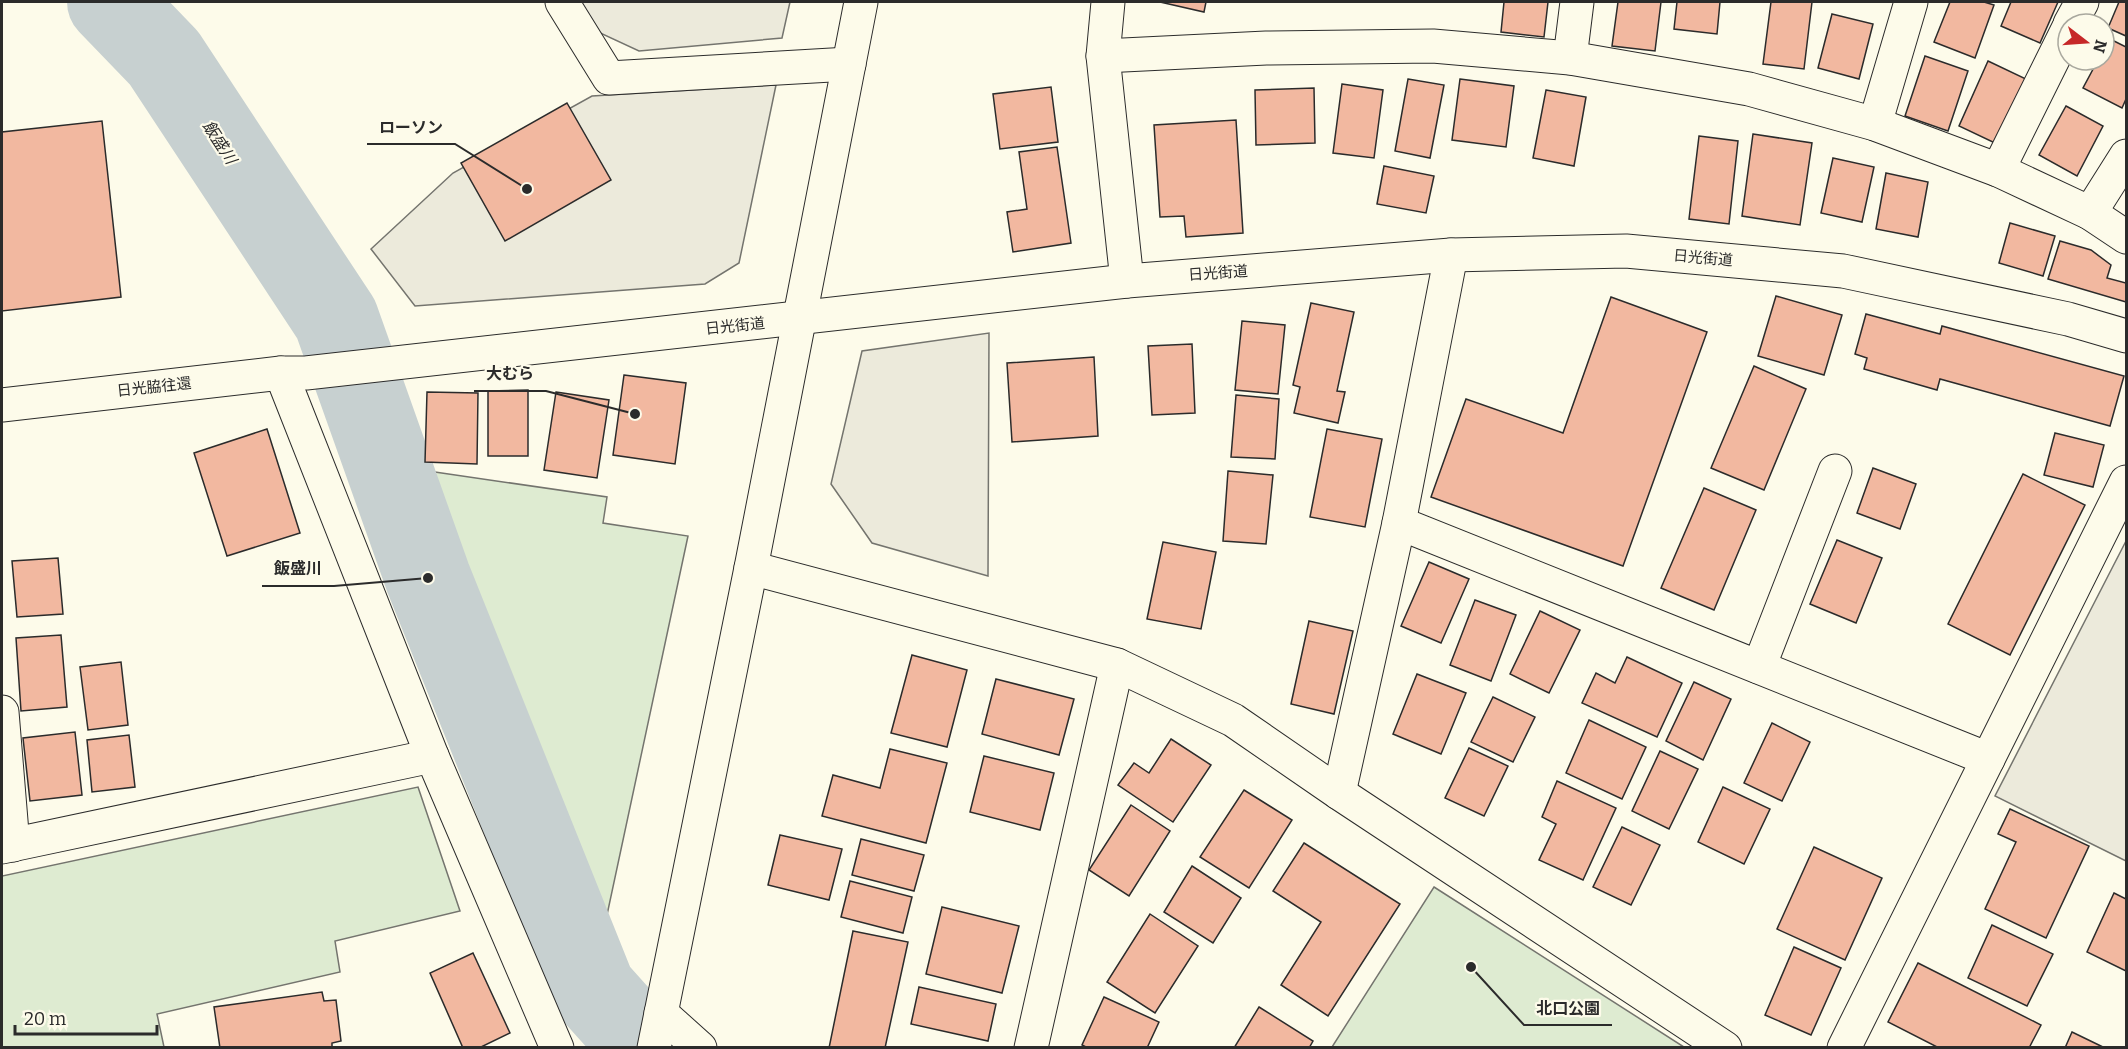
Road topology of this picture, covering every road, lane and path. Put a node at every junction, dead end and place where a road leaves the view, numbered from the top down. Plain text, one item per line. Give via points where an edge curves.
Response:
1 (562, 2) edge
2 (861, 2) edge
3 (1108, 2) edge
4 (1577, 2) edge
5 (1911, 2) edge
6 (2056, 53) edge
7 (1103, 56) junction
8 (1570, 58) junction
9 (849, 64) junction
10 (1875, 124) junction
11 (2127, 156) edge
12 (1998, 170) junction
13 (2090, 213) junction
14 (2127, 237) edge
15 (1451, 255) junction
16 (1127, 280) junction
17 (800, 319) junction
18 (2127, 336) edge
19 (294, 373) junction
20 (2, 405) edge
21 (1835, 471) dead end
22 (2127, 482) edge
23 (1399, 523) junction
24 (751, 568) junction
25 (1117, 665) junction
26 (1759, 667) junction
27 (2, 712) edge
28 (432, 756) junction
29 (1988, 759) junction
30 (1339, 793) junction
31 (7, 846) edge
32 (661, 1013) junction
33 (557, 1047) edge
34 (654, 1047) edge
35 (700, 1047) edge
36 (1030, 1047) edge
37 (1725, 1047) edge
38 (1844, 1047) edge

1 - 9 street via 609,78
2 - 9 street
3 - 7 street
4 - 8 street
5 - 10 street
6 - 12 street
7 - 8 street via 1266,48 1433,46
7 - 16 street
8 - 10 street via 1749,89
9 - 17 street
10 - 12 street
11 - 13 street
12 - 13 street
13 - 14 street
15 - 16 street, 日光街道
15 - 18 street, 日光街道 via 1626,251 1843,271 2068,319
15 - 23 street
16 - 17 street, 日光街道
17 - 19 street, 日光街道
17 - 24 street
19 - 20 street, 日光脇往還
19 - 28 street
21 - 26 street
22 - 29 street
23 - 26 street
23 - 30 street
24 - 25 street
24 - 32 street
25 - 30 street via 1233,720
25 - 36 street
26 - 29 street
27 - 31 street
28 - 31 street
28 - 33 street
29 - 38 street
30 - 37 street
32 - 34 street
32 - 35 street

